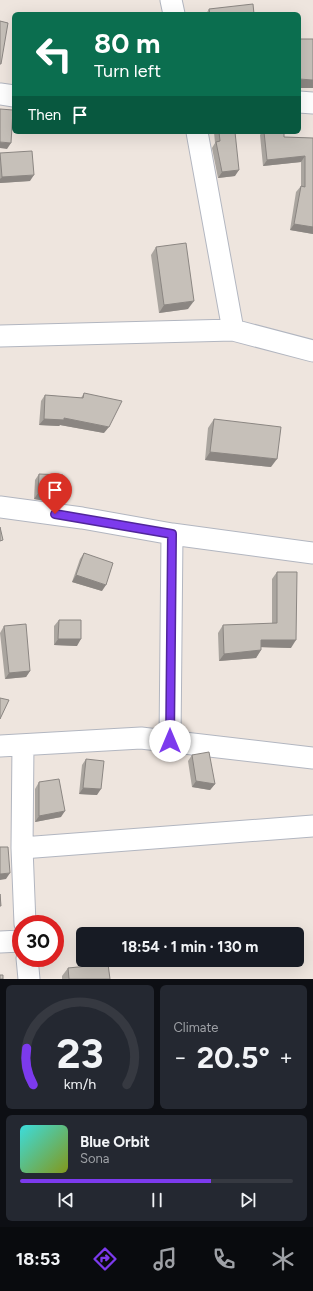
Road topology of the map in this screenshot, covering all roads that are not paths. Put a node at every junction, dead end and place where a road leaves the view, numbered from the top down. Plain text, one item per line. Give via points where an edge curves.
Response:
1 (171, 0) edge
2 (174, 12) edge
3 (0, 94) edge
4 (12, 96) edge
5 (301, 102) edge
6 (313, 103) edge
7 (197, 134) edge
8 (233, 330) junction
9 (0, 336) edge
10 (313, 352) edge
11 (0, 507) edge
12 (172, 534) junction
13 (313, 553) edge
14 (170, 741) junction
15 (23, 745) junction
16 (0, 746) edge
17 (313, 758) edge
18 (313, 826) edge
19 (22, 848) junction
20 (25, 915) edge
21 (12, 941) edge
22 (0, 942) edge
23 (28, 967) edge
24 (29, 979) edge

1 - 2 street
3 - 4 street
5 - 6 street
7 - 8 street
8 - 9 street
8 - 10 street
11 - 12 street
12 - 13 street
12 - 14 street
14 - 15 street via 141,738
14 - 17 street
15 - 16 street
15 - 19 street
18 - 19 street
19 - 20 street
21 - 22 street
23 - 24 street

